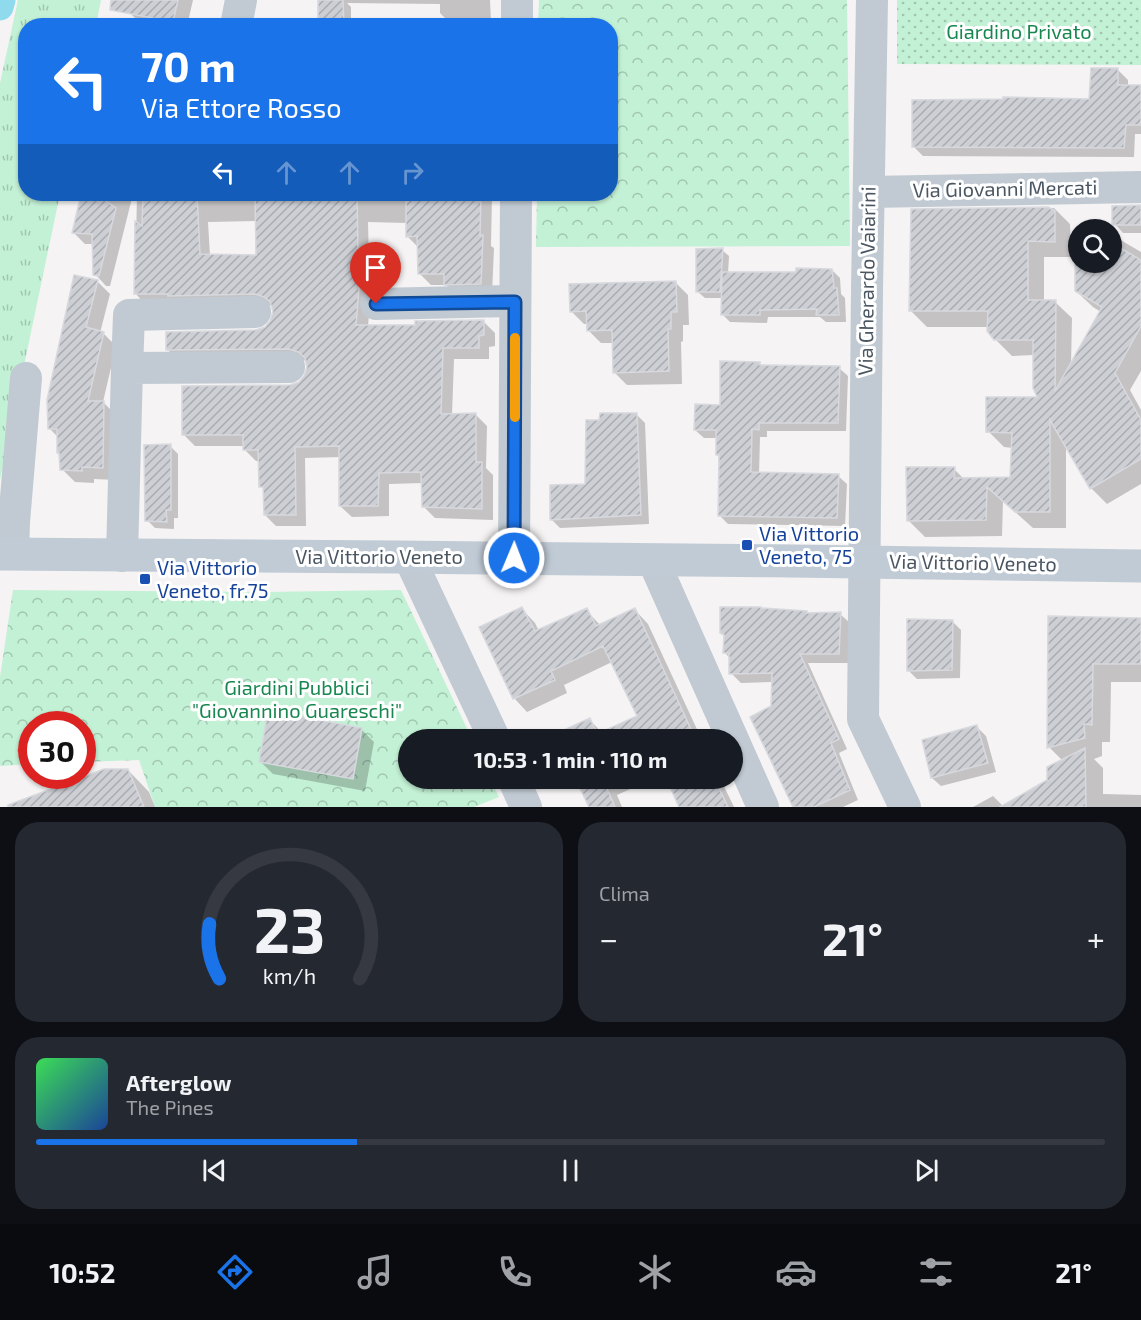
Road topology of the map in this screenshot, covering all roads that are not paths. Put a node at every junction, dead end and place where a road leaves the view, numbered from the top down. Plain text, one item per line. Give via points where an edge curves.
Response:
1 (241, 0) edge
2 (517, 0) edge
3 (872, 0) edge
4 (238, 18) edge
5 (517, 18) edge
6 (1141, 187) edge
7 (868, 192) junction
8 (516, 201) edge
9 (515, 302) junction
10 (376, 304) dead end
11 (255, 312) dead end
12 (289, 367) dead end
13 (127, 368) junction
14 (26, 378) dead end
15 (7, 554) edge
16 (122, 556) junction
17 (409, 557) junction
18 (514, 558) junction
19 (653, 560) junction
20 (865, 561) junction
21 (1141, 566) edge
22 (490, 729) edge
23 (518, 789) edge
24 (526, 807) edge
25 (763, 807) edge
26 (905, 807) edge

1 - 4 street
2 - 5 street
3 - 7 street, Via Gherardo Vaiarini
6 - 7 street, Via Giovanni Mercati
7 - 20 street, Via Gherardo Vaiarini
8 - 9 street
9 - 10 street
9 - 18 street
11 - 13 street via 129,315
12 - 13 street
13 - 16 street
14 - 15 street via 14,522
15 - 16 main road, Via Vittorio Veneto
16 - 17 main road, Via Vittorio Veneto
17 - 18 main road, Via Vittorio Veneto
17 - 22 street
18 - 19 main road, Via Vittorio Veneto
19 - 20 main road, Via Vittorio Veneto
19 - 25 street
20 - 21 main road, Via Vittorio Veneto
20 - 26 street, Via Gherardo Vaiarini via 863,719
23 - 24 street

